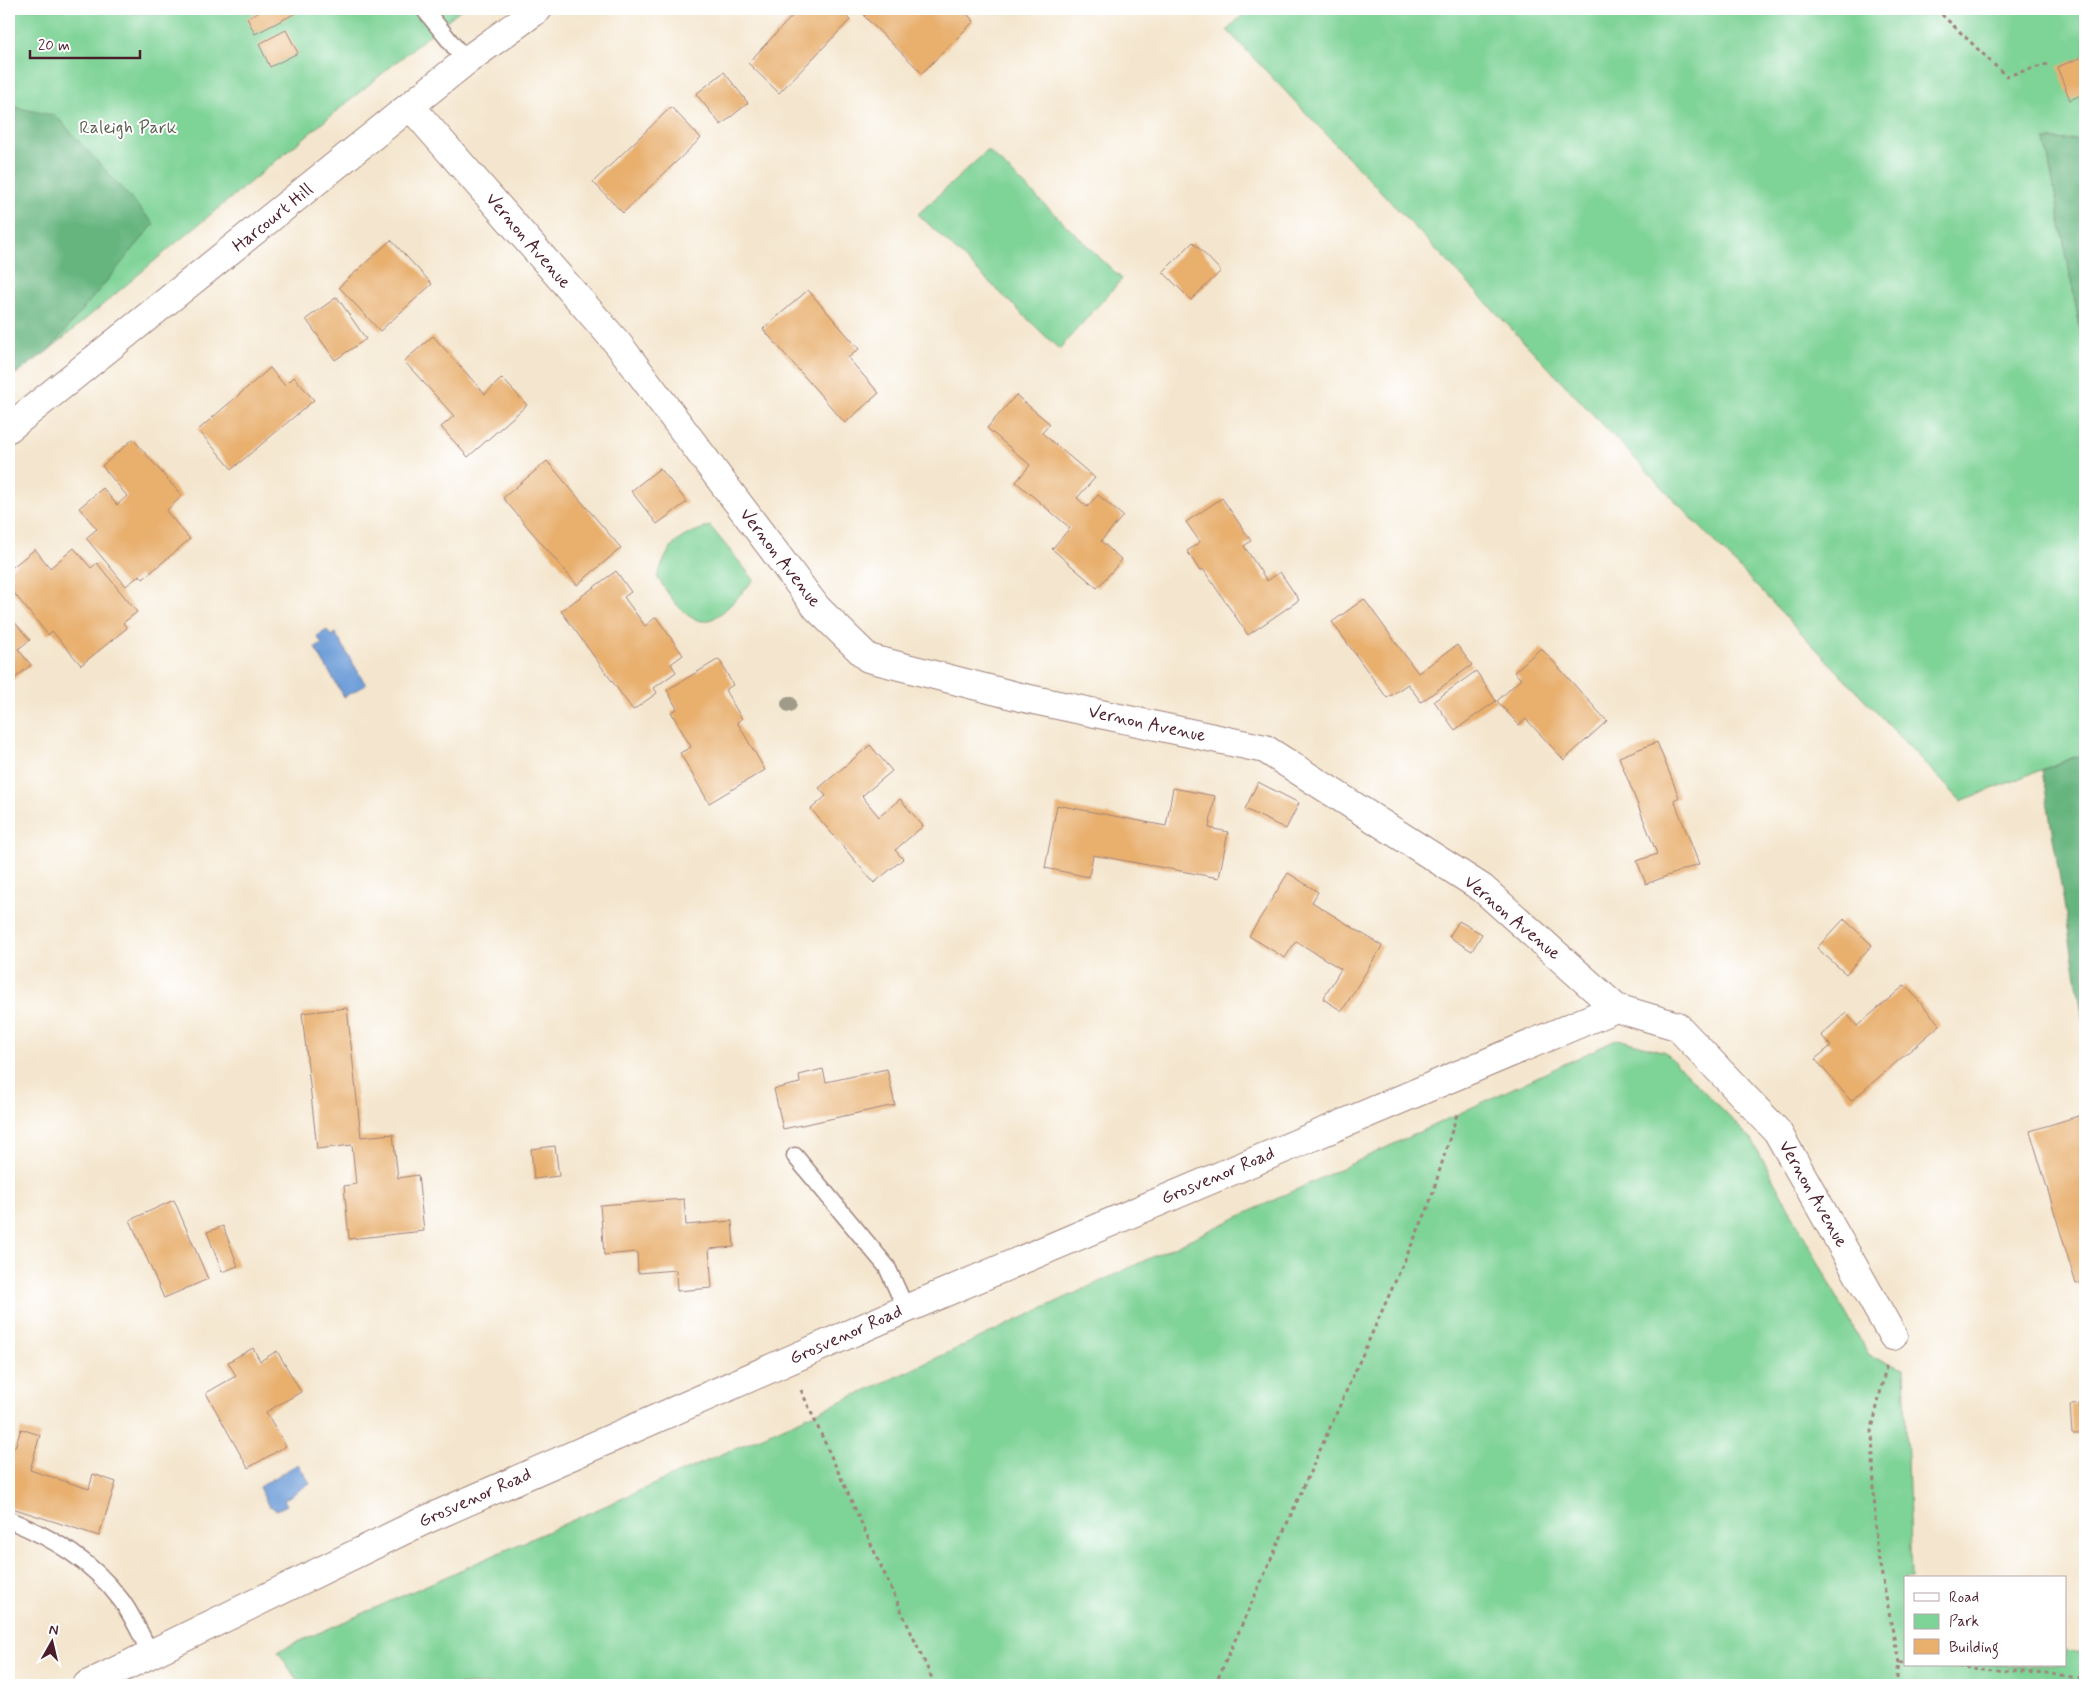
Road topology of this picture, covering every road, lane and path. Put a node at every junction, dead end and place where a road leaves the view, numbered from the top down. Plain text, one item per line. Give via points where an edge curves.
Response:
1 (424, 9) edge
2 (538, 9) edge
3 (1936, 9) edge
4 (466, 61) junction
5 (2048, 64) dead end
6 (411, 107) junction
7 (9, 428) edge
8 (1616, 1008) junction
9 (1471, 1068) junction
10 (795, 1156) dead end
11 (906, 1309) junction
12 (1893, 1336) joint
13 (788, 1361) junction
14 (9, 1520) edge
15 (151, 1654) junction
16 (1899, 1663) junction
17 (1904, 1663) edge
18 (1946, 1666) edge
19 (2085, 1677) edge
20 (87, 1685) edge
21 (936, 1685) edge
22 (1214, 1685) edge
23 (1896, 1685) edge

1 - 4 lane
2 - 4 street, Harcourt Hill
3 - 5 path via 2006,76
4 - 6 street, Harcourt Hill
6 - 7 street, Harcourt Hill
6 - 8 street, Vernon Avenue via 619,345 817,608 868,658 1020,697 1265,749 1482,888
8 - 9 street, Grosvenor Road
8 - 12 street, Vernon Avenue via 1677,1026 1777,1131
9 - 11 street, Grosvenor Road
9 - 22 path via 1428,1208
10 - 11 lane via 887,1267
11 - 13 street, Grosvenor Road
12 - 16 path via 1872,1429 1876,1545
13 - 15 street, Grosvenor Road via 423,1521
13 - 21 path
14 - 15 lane via 68,1549 99,1575 122,1601
15 - 20 street, Grosvenor Road
16 - 17 path
16 - 23 path
18 - 19 path

